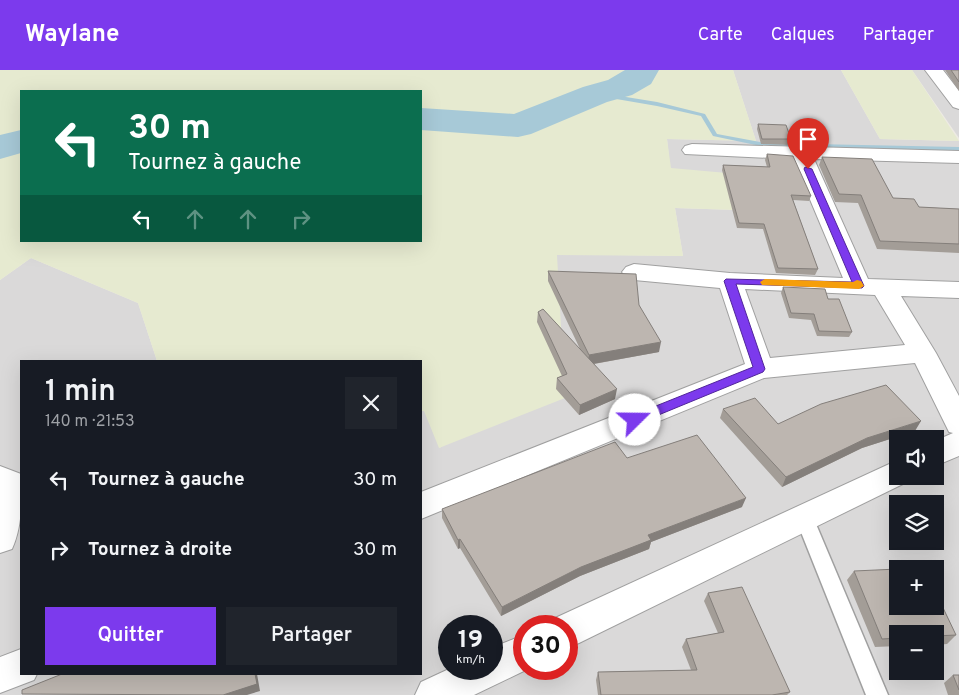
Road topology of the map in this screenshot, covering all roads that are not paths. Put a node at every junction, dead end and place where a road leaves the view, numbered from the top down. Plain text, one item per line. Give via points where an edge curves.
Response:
1 (934, 70) edge
2 (959, 104) edge
3 (692, 150) dead end
4 (800, 153) junction
5 (959, 156) edge
6 (634, 272) edge
7 (730, 281) junction
8 (871, 287) junction
9 (959, 290) edge
10 (923, 353) junction
11 (760, 369) junction
12 (959, 424) edge
13 (959, 443) edge
14 (944, 450) edge
15 (889, 476) edge
16 (0, 478) edge
17 (422, 506) edge
18 (804, 517) junction
19 (0, 539) edge
20 (578, 625) edge
21 (20, 666) edge
22 (0, 675) edge
23 (465, 680) edge
24 (434, 695) edge
25 (877, 695) edge

1 - 2 street
3 - 4 street
4 - 5 street
4 - 8 street
6 - 7 street
7 - 8 street
7 - 11 street
8 - 9 street
8 - 10 street
10 - 11 street
10 - 12 street
11 - 17 street
13 - 14 street
15 - 18 street
16 - 19 street via 12,484
18 - 20 street
18 - 25 lane
21 - 22 street
23 - 24 street

